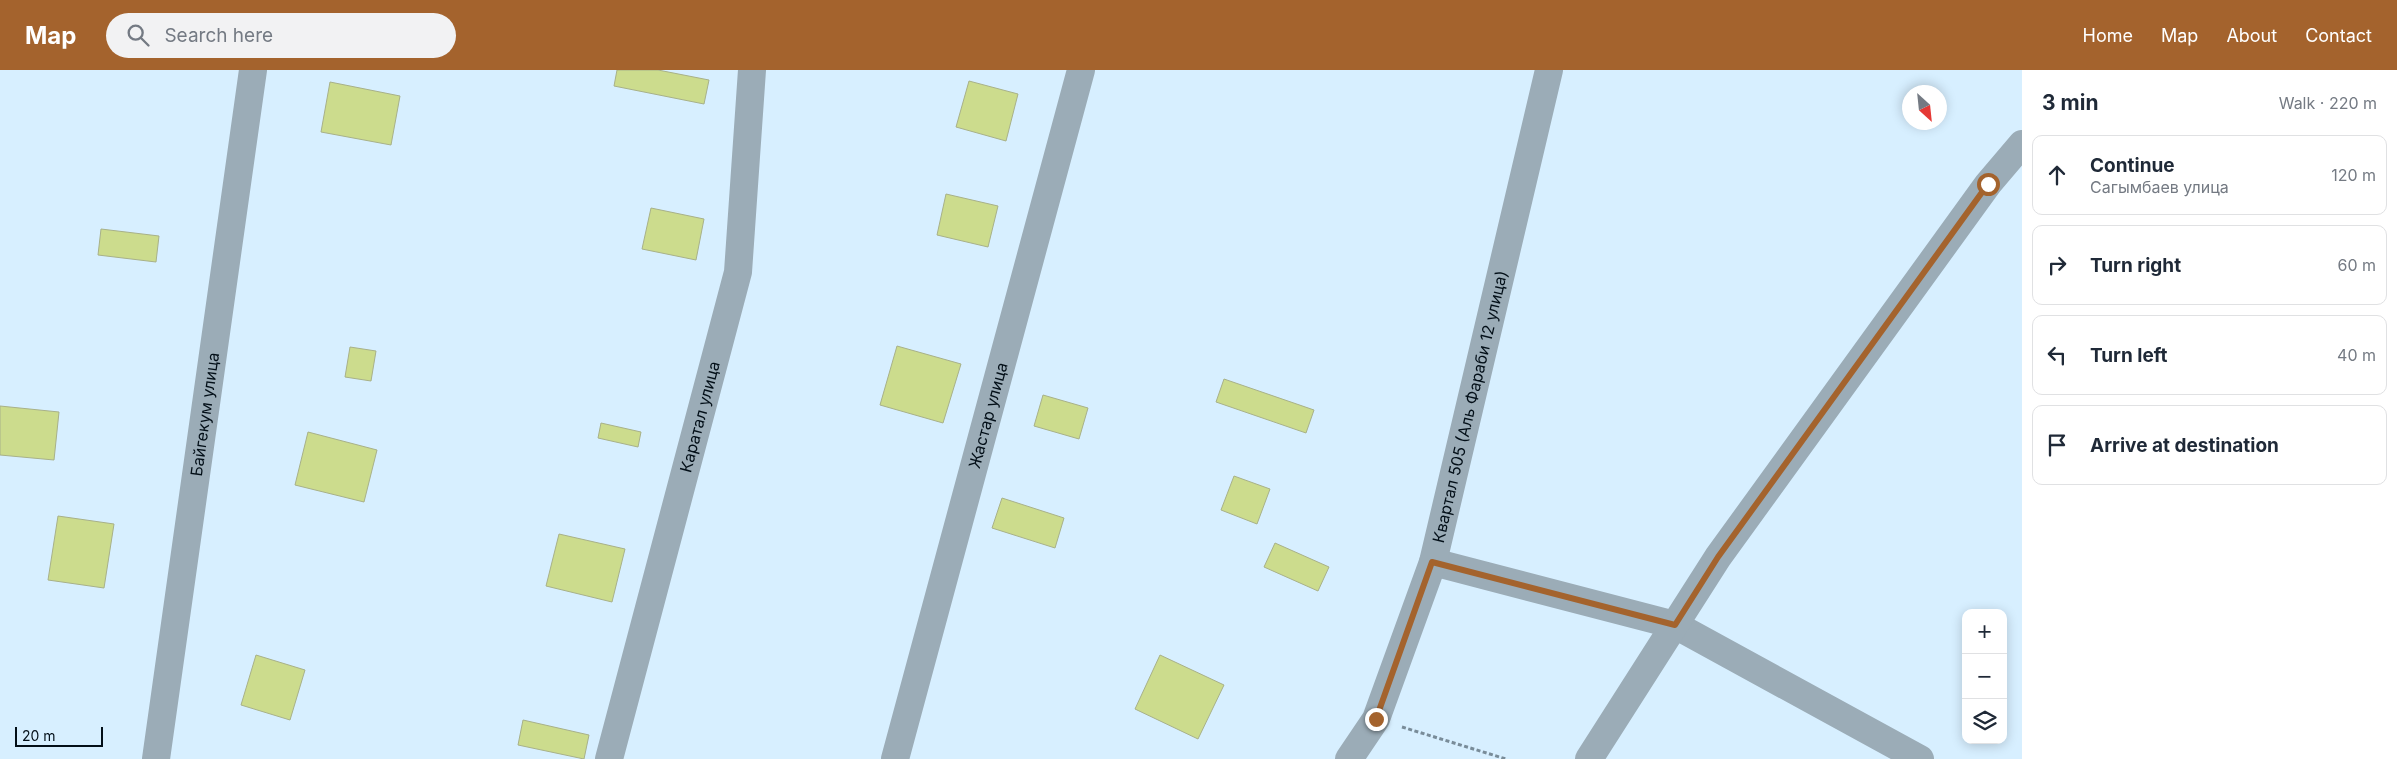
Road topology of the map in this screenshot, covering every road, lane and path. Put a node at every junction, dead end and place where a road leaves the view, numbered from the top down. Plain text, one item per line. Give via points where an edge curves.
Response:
1 (253, 70) edge
2 (752, 70) edge
3 (1081, 70) edge
4 (1549, 70) edge
5 (2022, 144) edge
6 (1432, 562) junction
7 (1675, 625) junction
8 (1376, 719) junction
9 (156, 759) edge
10 (609, 759) edge
11 (895, 759) edge
12 (1349, 759) edge
13 (1506, 759) edge
14 (1590, 759) edge
15 (1920, 759) edge

1 - 9 street, Байгекум улица
2 - 10 street, Каратал улица via 738,272
3 - 11 street, Жастар улица
4 - 6 street, Квартал 505 (Аль Фараби 12 улица)
5 - 7 street via 1988,184 1718,557
6 - 7 street
6 - 8 street, Квартал 505 (Аль Фараби 12 улица)
7 - 14 street
7 - 15 street
8 - 12 street, Квартал 505 (Аль Фараби 12 улица)
8 - 13 path

